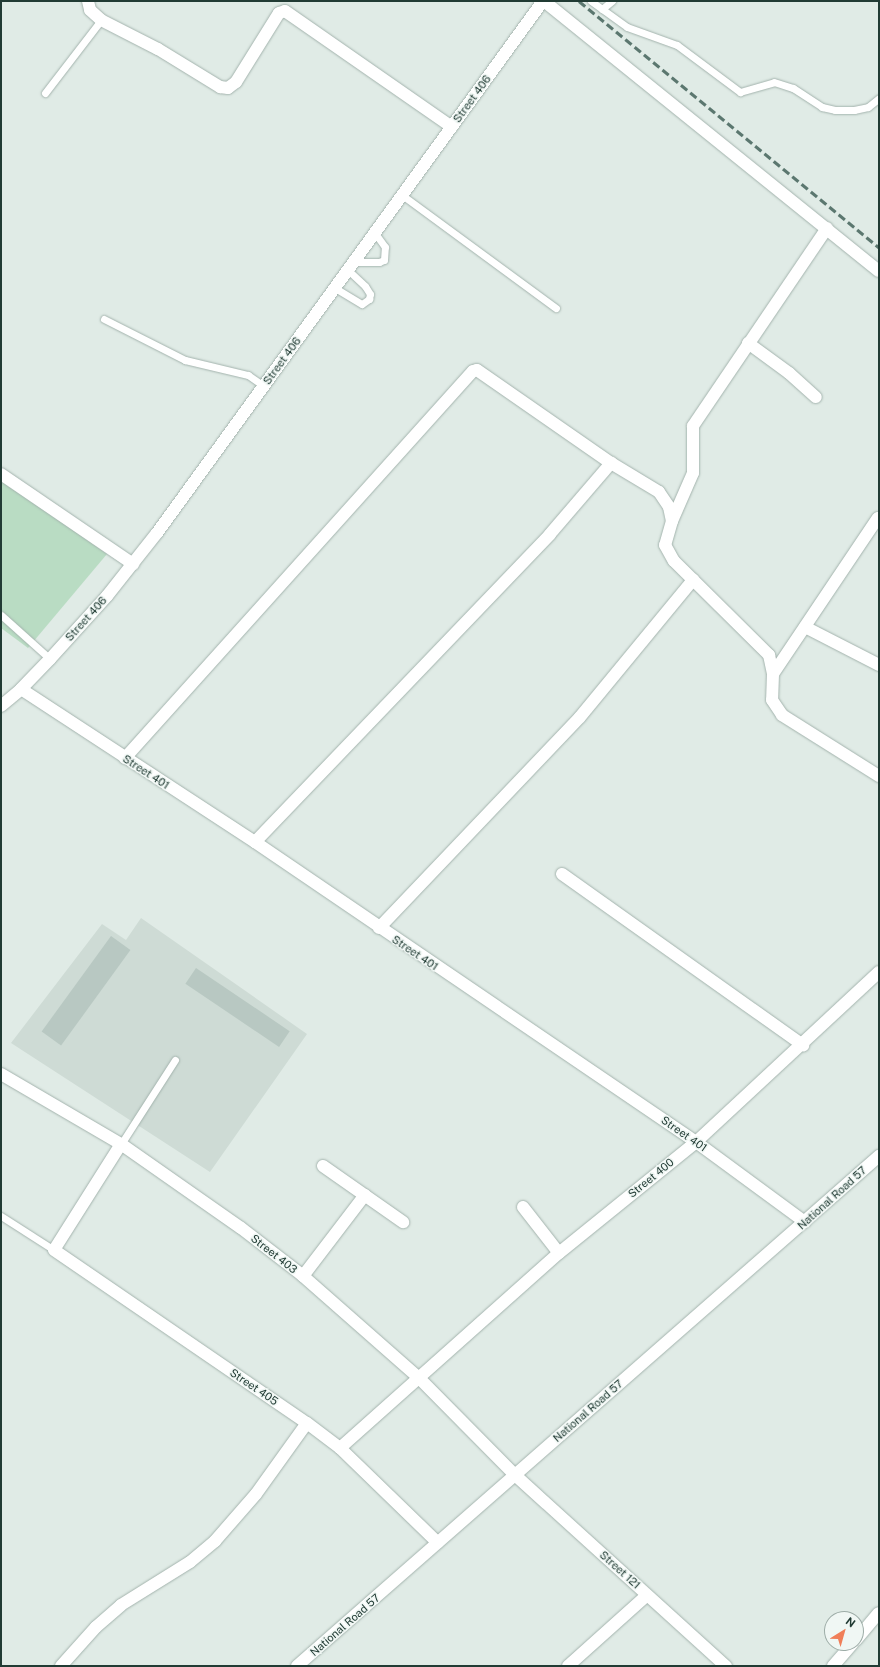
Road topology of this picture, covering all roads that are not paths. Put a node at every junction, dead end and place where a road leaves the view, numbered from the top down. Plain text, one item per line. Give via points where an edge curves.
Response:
1 (88, 1) edge
2 (544, 1) edge
3 (591, 1) edge
4 (612, 1) edge
5 (602, 9) junction
6 (101, 20) junction
7 (45, 93) dead end
8 (879, 98) edge
9 (452, 127) junction
10 (402, 195) junction
11 (827, 228) junction
12 (375, 233) junction
13 (351, 266) junction
14 (879, 271) edge
15 (335, 288) junction
16 (556, 308) dead end
17 (104, 319) dead end
18 (748, 343) junction
19 (264, 386) junction
20 (816, 397) dead end
21 (611, 463) junction
22 (1, 474) edge
23 (878, 518) dead end
24 (672, 521) junction
25 (133, 564) junction
26 (693, 580) junction
27 (1, 615) edge
28 (805, 627) junction
29 (50, 659) junction
30 (879, 665) edge
31 (773, 674) junction
32 (21, 689) junction
33 (1, 706) edge
34 (125, 758) junction
35 (879, 776) edge
36 (255, 842) junction
37 (562, 874) dead end
38 (378, 928) junction
39 (879, 972) edge
40 (803, 1045) junction
41 (175, 1060) dead end
42 (1, 1074) edge
43 (696, 1142) junction
44 (121, 1144) junction
45 (879, 1156) edge
46 (323, 1166) dead end
47 (365, 1196) junction
48 (523, 1207) dead end
49 (1, 1216) edge
50 (403, 1222) dead end
51 (805, 1222) junction
52 (54, 1250) junction
53 (559, 1253) junction
54 (302, 1276) junction
55 (419, 1378) junction
56 (307, 1423) junction
57 (340, 1448) junction
58 (515, 1475) junction
59 (438, 1543) junction
60 (647, 1595) junction
61 (879, 1613) edge
62 (864, 1631) edge
63 (846, 1651) edge
64 (61, 1666) edge
65 (298, 1666) edge
66 (568, 1666) edge
67 (726, 1666) edge
68 (833, 1666) edge

1 - 6 street via 90,10
2 - 9 street, Street 406
2 - 11 street
3 - 5 lane
4 - 5 lane
5 - 8 lane via 627,27 677,45 740,92 774,82 792,88 822,107 835,110 868,107
6 - 7 lane
6 - 9 street via 158,49 220,87 228,88 236,82 279,13 285,11
9 - 10 street, Street 406
10 - 12 street, Street 406
10 - 16 lane
11 - 14 street
11 - 18 street
12 - 13 street, Street 406
12 - 13 lane via 385,247 384,260
13 - 15 street, Street 406
13 - 15 lane via 370,294 369,299 362,304
15 - 19 street, Street 406
17 - 19 lane via 185,360 248,375
18 - 20 street via 789,373
18 - 24 street via 693,426 693,474
19 - 25 street, Street 406
21 - 24 street via 659,492 669,507
21 - 34 street via 481,371 472,372
21 - 36 street via 550,534
22 - 25 street
23 - 28 street
24 - 26 street via 665,545 674,561
25 - 29 street, Street 406
26 - 31 street via 769,655
26 - 38 street via 580,717
27 - 29 lane
28 - 30 street
28 - 31 street
29 - 32 street, Street 406
31 - 35 street via 772,700 782,715
32 - 33 street, Street 406
32 - 34 street, Street 401
34 - 36 street, Street 401
36 - 38 street, Street 401
37 - 40 street
38 - 43 street, Street 401
39 - 40 street, Street 400
40 - 43 street, Street 400
41 - 44 lane
42 - 44 street, Street 403
43 - 51 street, Street 401
43 - 53 street, Street 400
44 - 52 street
44 - 54 street, Street 403 via 241,1228
45 - 51 street, National Road 57
46 - 47 street
47 - 50 street
47 - 54 street
48 - 53 street
49 - 52 lane
51 - 58 street, National Road 57
52 - 56 street, Street 405
53 - 55 street, Street 400
54 - 55 street, Street 403
55 - 57 street, Street 400
55 - 58 street, Street 403
56 - 57 street, Street 405
56 - 64 street via 256,1494 214,1540 190,1562 121,1605 96,1627
57 - 59 street, Street 405
58 - 59 street, National Road 57
58 - 60 street, Street 121
59 - 65 street, National Road 57
60 - 66 street
60 - 67 street, Street 121
61 - 62 street
63 - 68 street

